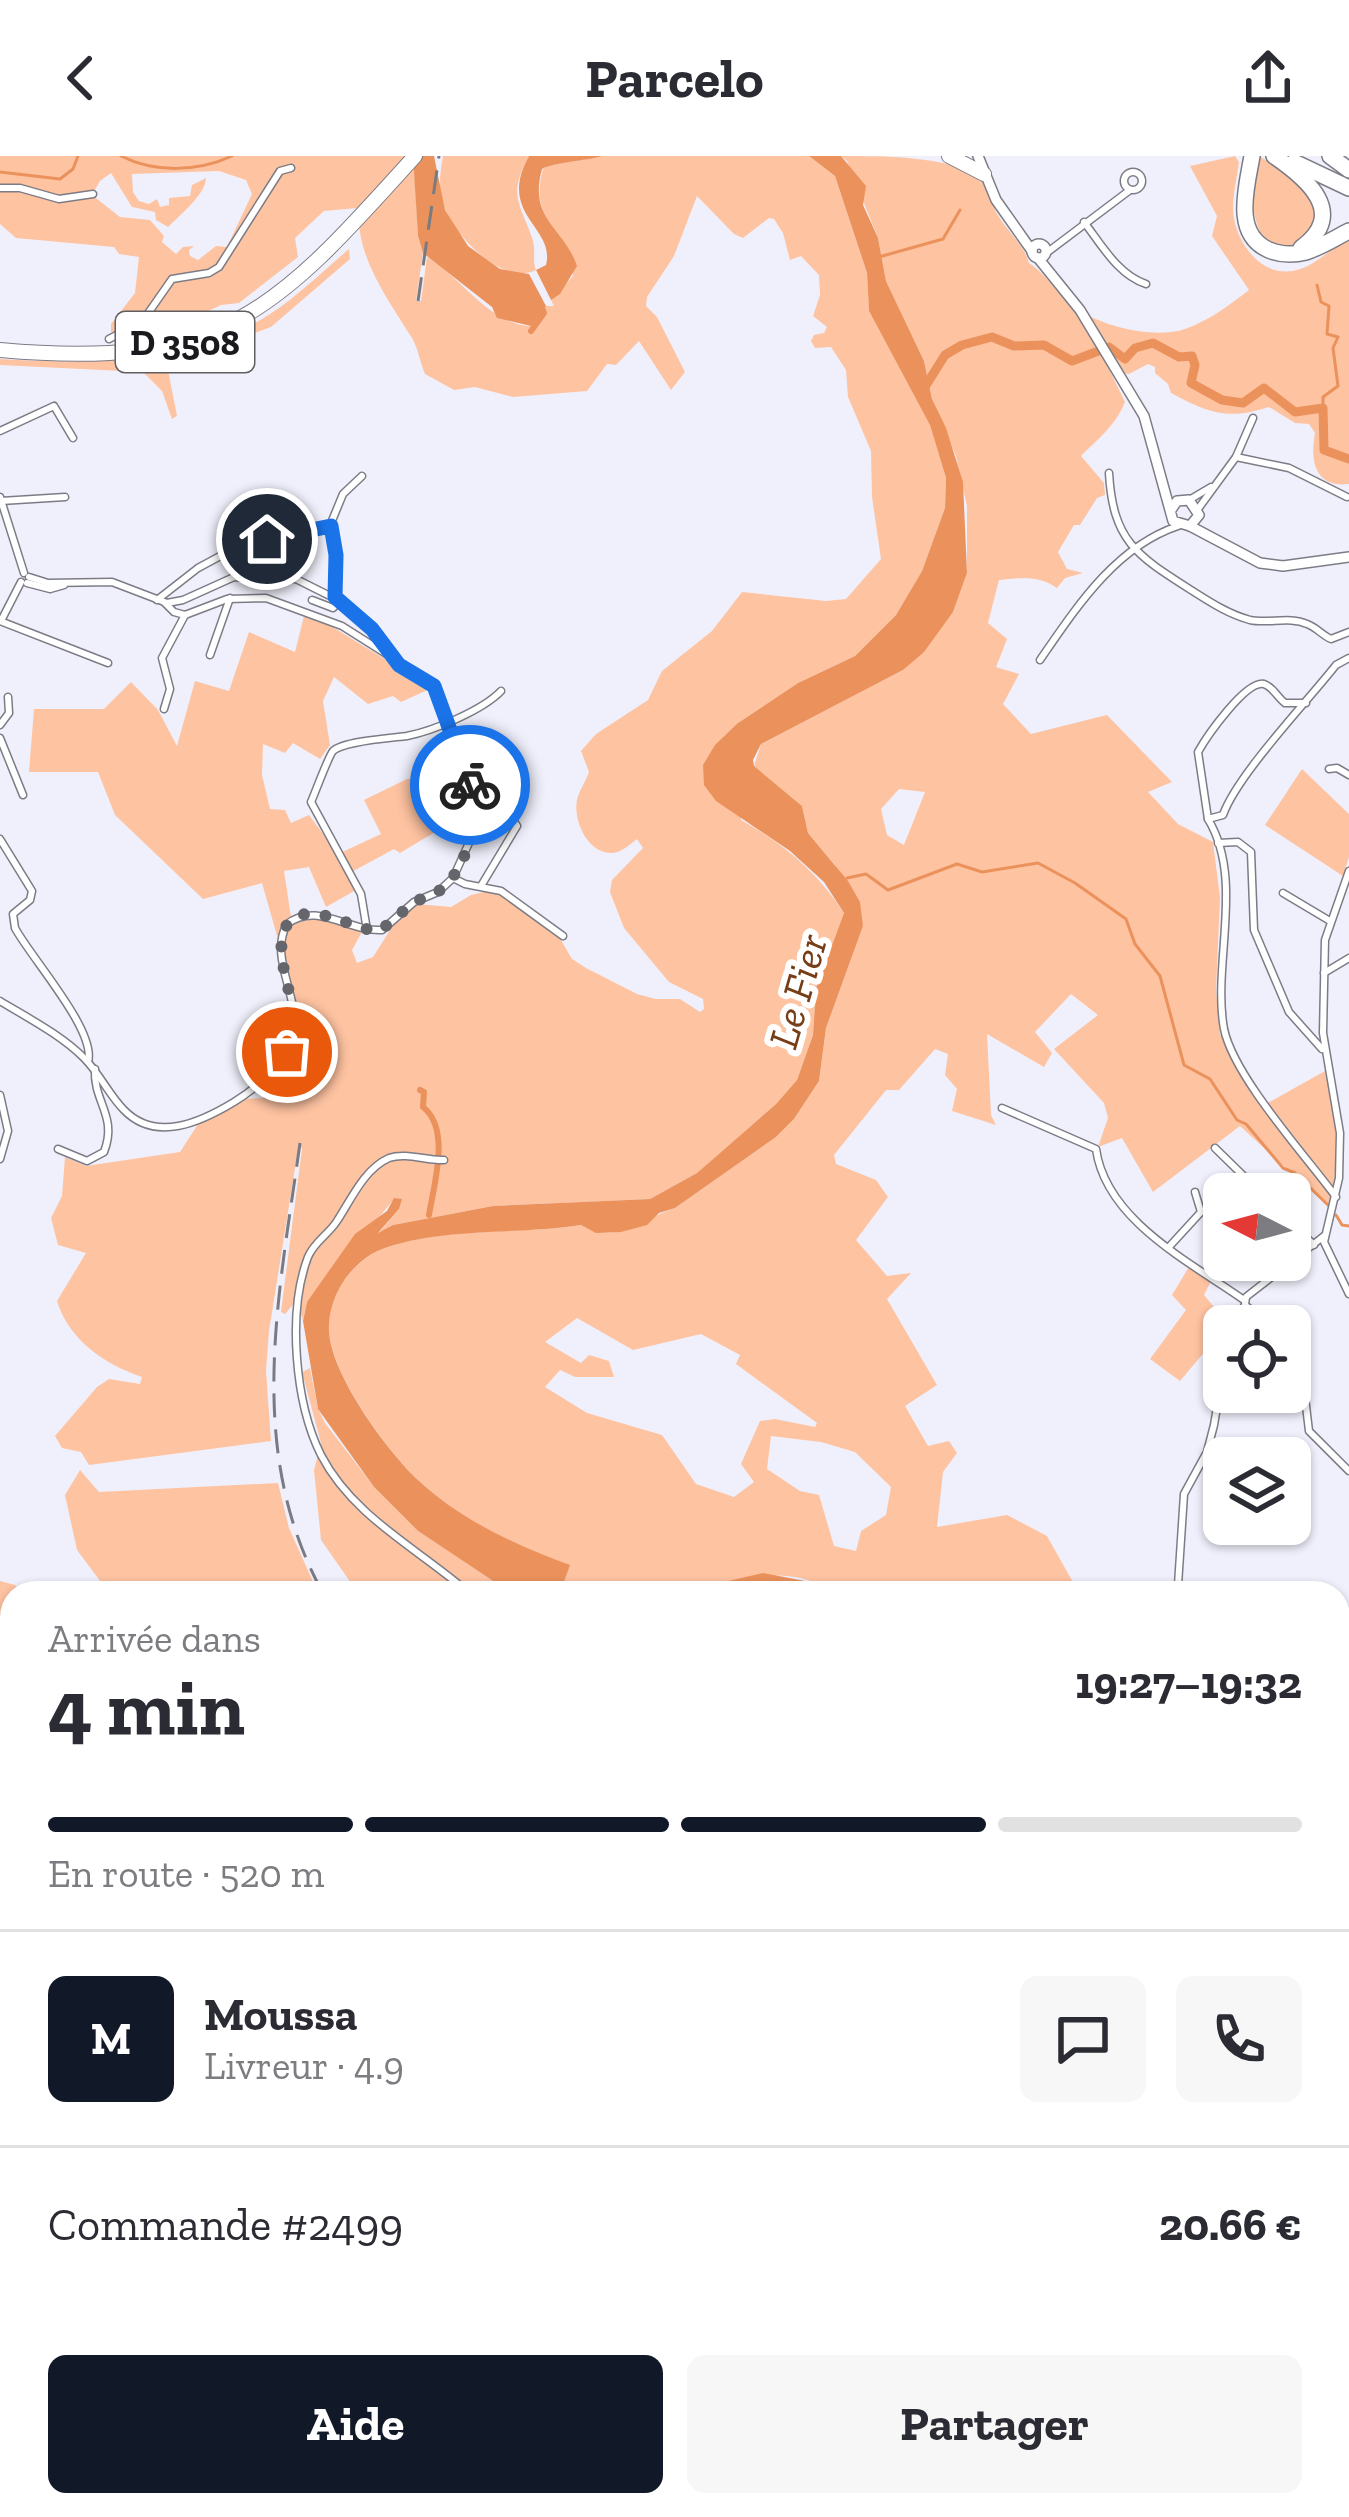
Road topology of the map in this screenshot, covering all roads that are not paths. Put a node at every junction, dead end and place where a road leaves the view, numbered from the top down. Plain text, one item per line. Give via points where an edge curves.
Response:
1 (415, 156) edge
2 (1277, 156) edge
3 (1305, 156) edge
4 (1330, 156) edge
5 (965, 157) edge
6 (1252, 158) edge
7 (292, 168) dead end
8 (984, 174) joint
9 (1349, 174) edge
10 (1124, 180) junction
11 (0, 188) edge
12 (1349, 188) edge
13 (1130, 190) junction
14 (93, 194) dead end
15 (1106, 204) junction
16 (1084, 222) junction
17 (1349, 231) edge
18 (1039, 252) junction
19 (1281, 253) junction
20 (1146, 284) dead end
21 (109, 339) dead end
22 (0, 350) edge
23 (1253, 418) dead end
24 (0, 431) edge
25 (73, 438) dead end
26 (1236, 457) junction
27 (1109, 473) dead end
28 (362, 476) dead end
29 (1161, 479) junction
30 (1214, 485) junction
31 (65, 497) dead end
32 (1347, 497) edge
33 (1, 499) edge
34 (1186, 500) junction
35 (1171, 511) junction
36 (1198, 512) junction
37 (331, 526) junction
38 (1184, 526) junction
39 (1150, 539) junction
40 (1223, 543) junction
41 (1132, 550) junction
42 (1349, 557) edge
43 (25, 579) junction
44 (230, 598) junction
45 (338, 599) junction
46 (311, 600) dead end
47 (160, 602) junction
48 (185, 615) junction
49 (0, 622) edge
50 (1349, 632) edge
51 (210, 656) dead end
52 (393, 658) junction
53 (1349, 658) edge
54 (1040, 660) dead end
55 (108, 663) dead end
56 (501, 692) dead end
57 (8, 697) dead end
58 (1301, 704) junction
59 (164, 709) dead end
60 (449, 721) junction
61 (0, 725) edge
62 (0, 738) edge
63 (1329, 770) dead end
64 (1349, 775) edge
65 (23, 795) dead end
66 (477, 812) junction
67 (1204, 816) junction
68 (0, 839) edge
69 (1218, 843) junction
70 (1349, 871) edge
71 (453, 878) junction
72 (481, 886) junction
73 (1283, 893) dead end
74 (1330, 922) junction
75 (367, 930) junction
76 (563, 936) dead end
77 (1349, 958) edge
78 (1324, 973) junction
79 (0, 1000) edge
80 (1324, 1050) junction
81 (88, 1062) junction
82 (95, 1069) junction
83 (0, 1095) edge
84 (1002, 1108) dead end
85 (1349, 1114) edge
86 (1339, 1118) junction
87 (4, 1127) edge
88 (1215, 1148) dead end
89 (58, 1149) dead end
90 (0, 1160) edge
91 (439, 1160) dead end
92 (1241, 1173) edge
93 (1195, 1192) dead end
94 (1336, 1197) junction
95 (1324, 1235) junction
96 (1311, 1242) edge
97 (1314, 1245) junction
98 (1168, 1248) junction
99 (1349, 1294) edge
100 (1245, 1302) junction
101 (1243, 1305) edge
102 (1248, 1305) edge
103 (1215, 1413) edge
104 (1307, 1413) edge
105 (1349, 1471) edge
106 (453, 1581) edge
107 (1178, 1581) edge

1 - 22 highway, D 3508 via 279,295 211,334 128,353
2 - 12 highway
2 - 19 highway via 1311,184 1323,211 1313,239
3 - 9 highway
4 - 9 highway
5 - 8 highway
6 - 19 highway via 1246,224 1260,244
7 - 21 street via 280,172 219,267 172,279 142,322
8 - 18 street
10 - 13 street
10 - 13 street via 1131,172 1141,177
10 - 15 street
11 - 14 street via 59,199
13 - 15 street
15 - 16 street
16 - 18 street
16 - 20 street via 1116,263
17 - 19 highway via 1308,251
18 - 29 street via 1144,416
23 - 26 street
24 - 25 street via 54,406
26 - 30 street
26 - 32 street via 1289,468
27 - 41 street via 1111,505
28 - 37 street via 345,491
29 - 34 street
29 - 35 street
30 - 34 street
30 - 36 street
31 - 33 street
33 - 43 street
34 - 35 street
34 - 36 street
35 - 38 street
35 - 39 street
36 - 38 street
36 - 40 street
37 - 45 street
37 - 47 street via 237,547 161,593
38 - 39 street
38 - 40 street
39 - 41 street
40 - 42 street via 1272,566
41 - 50 street via 1229,613 1301,622 1331,639
41 - 54 street
43 - 47 street via 50,589 116,582
43 - 49 street
44 - 48 street
44 - 51 street
44 - 52 street via 262,598 342,626
45 - 46 street via 333,608
45 - 47 street via 290,578 240,576
45 - 52 street
47 - 48 street
48 - 59 street via 162,658 170,689
49 - 55 street
52 - 60 street via 434,686
53 - 58 street
56 - 60 street
57 - 61 street
58 - 67 street via 1223,815
58 - 67 street via 1250,686 1198,752
60 - 66 street
60 - 75 street via 337,748 311,799 361,894
62 - 65 street
63 - 64 street
66 - 71 street
66 - 72 street via 517,826
67 - 69 street
68 - 81 street via 32,891 14,923 78,1025
69 - 80 street via 1238,842 1251,852 1254,930 1289,1012
69 - 94 street via 1228,1042
70 - 74 street
71 - 72 street
71 - 75 street via 382,930
72 - 76 street via 501,891
73 - 74 street
74 - 78 street
75 - 82 street via 310,914 287,924 281,945 292,1042 265,1077 213,1113 170,1128 145,1124 120,1106
77 - 78 street
78 - 80 street
79 - 81 street
80 - 86 street
81 - 82 street
82 - 89 street via 111,1127 103,1155 87,1161
83 - 87 street
84 - 98 street via 1096,1149 1111,1189
85 - 86 street
86 - 94 street
87 - 90 street
88 - 92 street
91 - 106 street via 383,1162 357,1188 312,1250 296,1311 299,1372 320,1451 373,1519
93 - 98 street via 1201,1212
94 - 95 street
95 - 97 street
95 - 99 street
96 - 97 street
97 - 100 street
98 - 100 street
100 - 101 street
100 - 102 street
103 - 107 street via 1207,1452 1184,1494
104 - 105 street via 1309,1431

